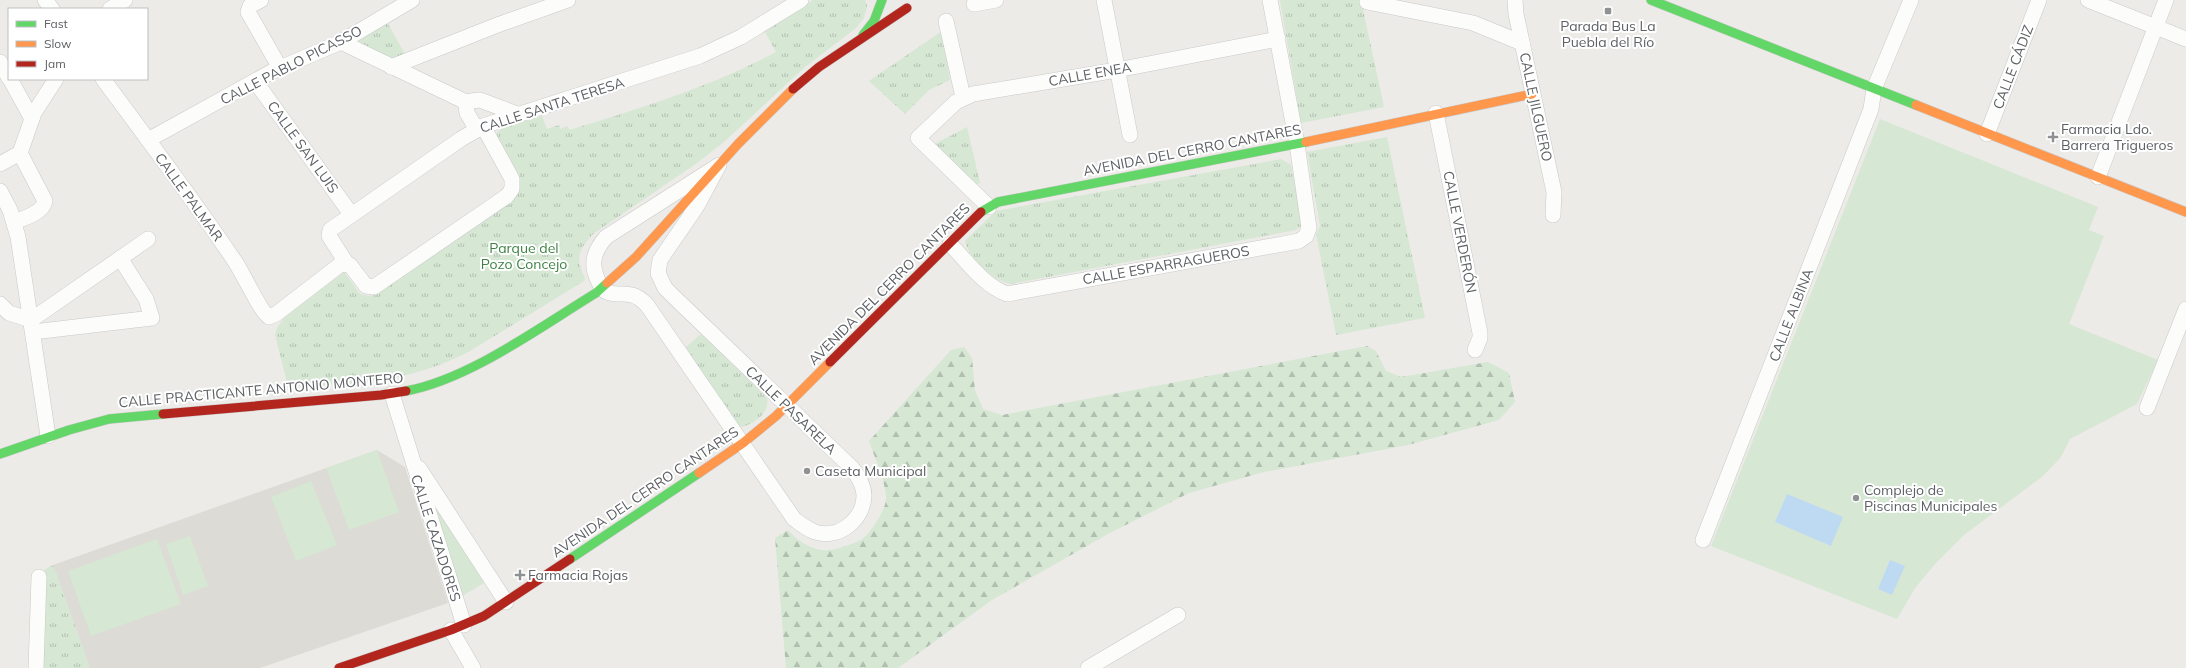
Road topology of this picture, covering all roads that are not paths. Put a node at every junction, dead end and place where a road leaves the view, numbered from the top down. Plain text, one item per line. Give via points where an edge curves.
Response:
1 (45, 0) edge
2 (125, 0) edge
3 (261, 0) edge
4 (412, 0) edge
5 (568, 0) edge
6 (802, 0) edge
7 (882, 0) edge
8 (887, 0) edge
9 (996, 0) edge
10 (1104, 0) edge
11 (1270, 0) edge
12 (1521, 0) edge
13 (1651, 0) edge
14 (1911, 0) edge
15 (2039, 0) edge
16 (2088, 0) edge
17 (2166, 0) edge
18 (1367, 2) dead end
19 (974, 4) dead end
20 (1514, 5) edge
21 (51, 8) edge
22 (112, 8) edge
23 (946, 21) dead end
24 (2155, 27) junction
25 (1278, 39) junction
26 (2186, 39) edge
27 (858, 40) junction
28 (341, 42) junction
29 (1522, 43) junction
30 (0, 62) edge
31 (391, 67) junction
32 (280, 68) junction
33 (1117, 70) junction
34 (8, 77) edge
35 (10, 80) edge
36 (55, 80) edge
37 (104, 80) edge
38 (255, 81) junction
39 (1874, 89) junction
40 (1532, 94) junction
41 (963, 97) junction
42 (468, 103) junction
43 (1436, 113) junction
44 (517, 114) junction
45 (32, 119) junction
46 (480, 128) junction
47 (1988, 134) junction
48 (1130, 135) dead end
49 (148, 140) junction
50 (1297, 144) junction
51 (20, 153) junction
52 (0, 164) edge
53 (719, 165) junction
54 (2098, 177) junction
55 (0, 192) edge
56 (989, 207) junction
57 (2186, 212) edge
58 (351, 214) junction
59 (1554, 215) dead end
60 (14, 222) junction
61 (148, 239) dead end
62 (950, 244) junction
63 (120, 258) junction
64 (347, 264) junction
65 (602, 288) junction
66 (624, 293) junction
67 (0, 304) edge
68 (2186, 309) edge
69 (568, 312) junction
70 (32, 326) junction
71 (1476, 350) dead end
72 (392, 394) junction
73 (786, 406) junction
74 (2147, 408) dead end
75 (48, 436) junction
76 (743, 444) junction
77 (409, 451) junction
78 (0, 454) edge
79 (1703, 540) dead end
80 (39, 577) dead end
81 (506, 602) junction
82 (1178, 615) dead end
83 (458, 628) junction
84 (376, 662) edge
85 (36, 668) edge
86 (339, 668) edge
87 (473, 668) edge
88 (1088, 668) edge

1 - 21 street
2 - 22 street
3 - 32 street via 250,6 248,12
4 - 28 street, CALLE PABLO PICASSO
5 - 31 street via 493,26
6 - 44 street, CALLE SANTA TERESA via 741,37 700,56
7 - 27 main road, CALLE PRACTICANTE ANTONIO MONTERO via 874,21
8 - 27 main road, CALLE PRACTICANTE ANTONIO MONTERO via 893,6 911,7
9 - 19 street
10 - 33 street
11 - 25 street, CALLE ESPARRAGUEROS
12 - 20 street
13 - 39 main road
14 - 39 street, CALLE ALBINA
15 - 47 street, CALLE CÁDIZ
16 - 24 street
17 - 24 street
18 - 29 street via 1473,23
20 - 29 street, CALLE JILGUERO
23 - 41 street
24 - 26 street
24 - 54 street
25 - 33 street, CALLE ENEA
25 - 50 street, CALLE ESPARRAGUEROS
27 - 53 main road, CALLE PRACTICANTE ANTONIO MONTERO via 799,83 766,113
28 - 31 street
28 - 32 street, CALLE PABLO PICASSO
29 - 40 street, CALLE JILGUERO
30 - 34 street
31 - 42 street
32 - 38 street, CALLE PABLO PICASSO
33 - 41 street, CALLE ENEA
33 - 48 street
35 - 45 street
36 - 45 street
37 - 49 street, CALLE PALMAR
38 - 49 street, CALLE PABLO PICASSO
38 - 58 street, CALLE SAN LUIS
39 - 47 main road
39 - 79 street, CALLE ALBINA via 1871,109
40 - 43 main road, AVENIDA DEL CERRO CANTARES
40 - 59 street, CALLE JILGUERO via 1554,192
41 - 56 street via 918,138
42 - 44 street via 475,99 480,100
42 - 46 street via 467,113
43 - 50 main road, AVENIDA DEL CERRO CANTARES
43 - 71 street, CALLE VERDERÓN via 1480,333
44 - 46 street, CALLE SANTA TERESA
45 - 51 street
46 - 58 street, CALLE SANTA TERESA
46 - 64 street via 512,179 510,193 374,287 366,286
47 - 54 main road
49 - 64 street, CALLE PALMAR via 232,258 264,313 269,317 338,266
50 - 56 main road, AVENIDA DEL CERRO CANTARES via 1004,200
50 - 62 street, CALLE ESPARRAGUEROS via 1309,228 1306,236 1299,241 1007,294 996,290
51 - 52 street
51 - 60 street via 45,205
53 - 65 main road, CALLE PRACTICANTE ANTONIO MONTERO via 636,257
53 - 65 street via 606,237 598,246 593,267
53 - 73 street, CALLE PASARELA via 697,206 660,260 660,280 672,295
54 - 57 main road
55 - 60 street
56 - 62 main road, AVENIDA DEL CERRO CANTARES
58 - 64 street, CALLE SANTA TERESA via 332,227 329,234
60 - 70 street
61 - 63 street
62 - 73 main road, AVENIDA DEL CERRO CANTARES
63 - 70 street
63 - 70 street via 146,299 152,318
65 - 66 street, CALLE PASARELA via 609,292
65 - 69 main road, CALLE PRACTICANTE ANTONIO MONTERO
66 - 69 street via 587,308
66 - 76 street, CALLE PASARELA via 634,295 648,305
67 - 70 street
68 - 74 street
69 - 72 main road, CALLE PRACTICANTE ANTONIO MONTERO via 453,376 421,388
70 - 75 street
72 - 75 main road, CALLE PRACTICANTE ANTONIO MONTERO via 124,416
72 - 77 street, CALLE CAZADORES
73 - 76 main road, AVENIDA DEL CERRO CANTARES
73 - 76 street, CALLE PASARELA via 845,462 860,480 864,494 855,522 843,530 830,533 816,533 805,528 786,508
75 - 78 main road, CALLE PRACTICANTE ANTONIO MONTERO
76 - 81 main road, AVENIDA DEL CERRO CANTARES
77 - 81 street, CALLE CAZADORES
77 - 83 street, CALLE CAZADORES
80 - 85 street
81 - 83 main road, AVENIDA DEL CERRO CANTARES
82 - 88 street
83 - 84 main road, AVENIDA DEL CERRO CANTARES
83 - 87 street, CALLE CAZADORES
84 - 86 main road, AVENIDA DEL CERRO CANTARES

